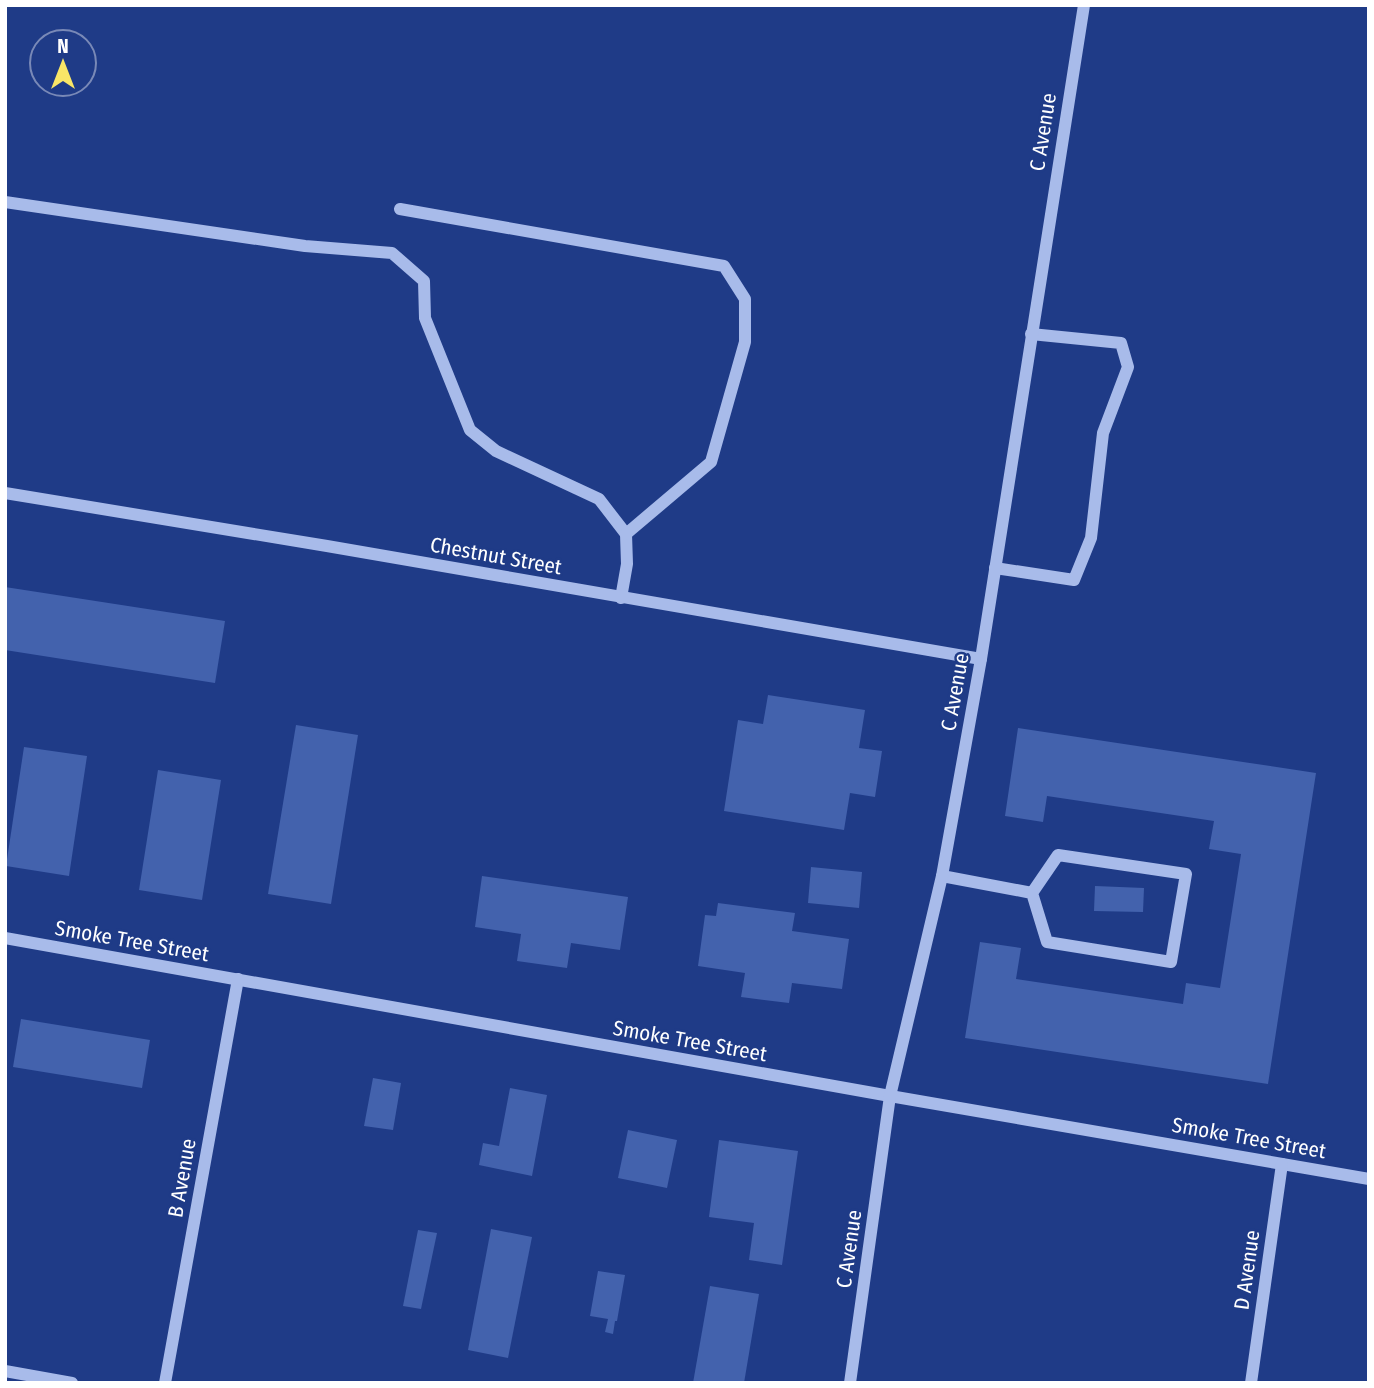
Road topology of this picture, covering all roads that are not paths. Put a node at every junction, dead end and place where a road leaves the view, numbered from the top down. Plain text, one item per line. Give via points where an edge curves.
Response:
1 (1084, 5) edge
2 (5, 202) edge
3 (400, 209) dead end
4 (1031, 334) junction
5 (5, 493) edge
6 (626, 534) junction
7 (995, 568) junction
8 (621, 598) junction
9 (981, 659) junction
10 (942, 876) junction
11 (1032, 892) junction
12 (5, 937) edge
13 (238, 979) junction
14 (890, 1096) junction
15 (1282, 1164) junction
16 (1369, 1179) edge
17 (5, 1371) edge
18 (72, 1383) edge
19 (165, 1383) edge
20 (850, 1383) edge
21 (1251, 1383) edge

1 - 4 street, C Avenue
2 - 6 street via 306,246 392,253 424,281 425,318 470,430 496,451 599,499
3 - 6 street via 724,267 745,299 745,342 711,462
4 - 7 street, C Avenue
4 - 7 street via 1121,343 1128,367 1103,433 1091,538 1074,580
5 - 8 street, Chestnut Street
6 - 8 street
7 - 9 street, C Avenue
8 - 9 street, Chestnut Street
9 - 10 street, C Avenue
10 - 11 street
10 - 14 street, C Avenue
11 - 11 street via 1058,855 1186,874 1171,962 1047,942
12 - 13 street, Smoke Tree Street
13 - 14 street, Smoke Tree Street
13 - 19 street, B Avenue
14 - 15 street, Smoke Tree Street
14 - 20 street, C Avenue
15 - 16 street, Smoke Tree Street
15 - 21 street, D Avenue
17 - 18 street

